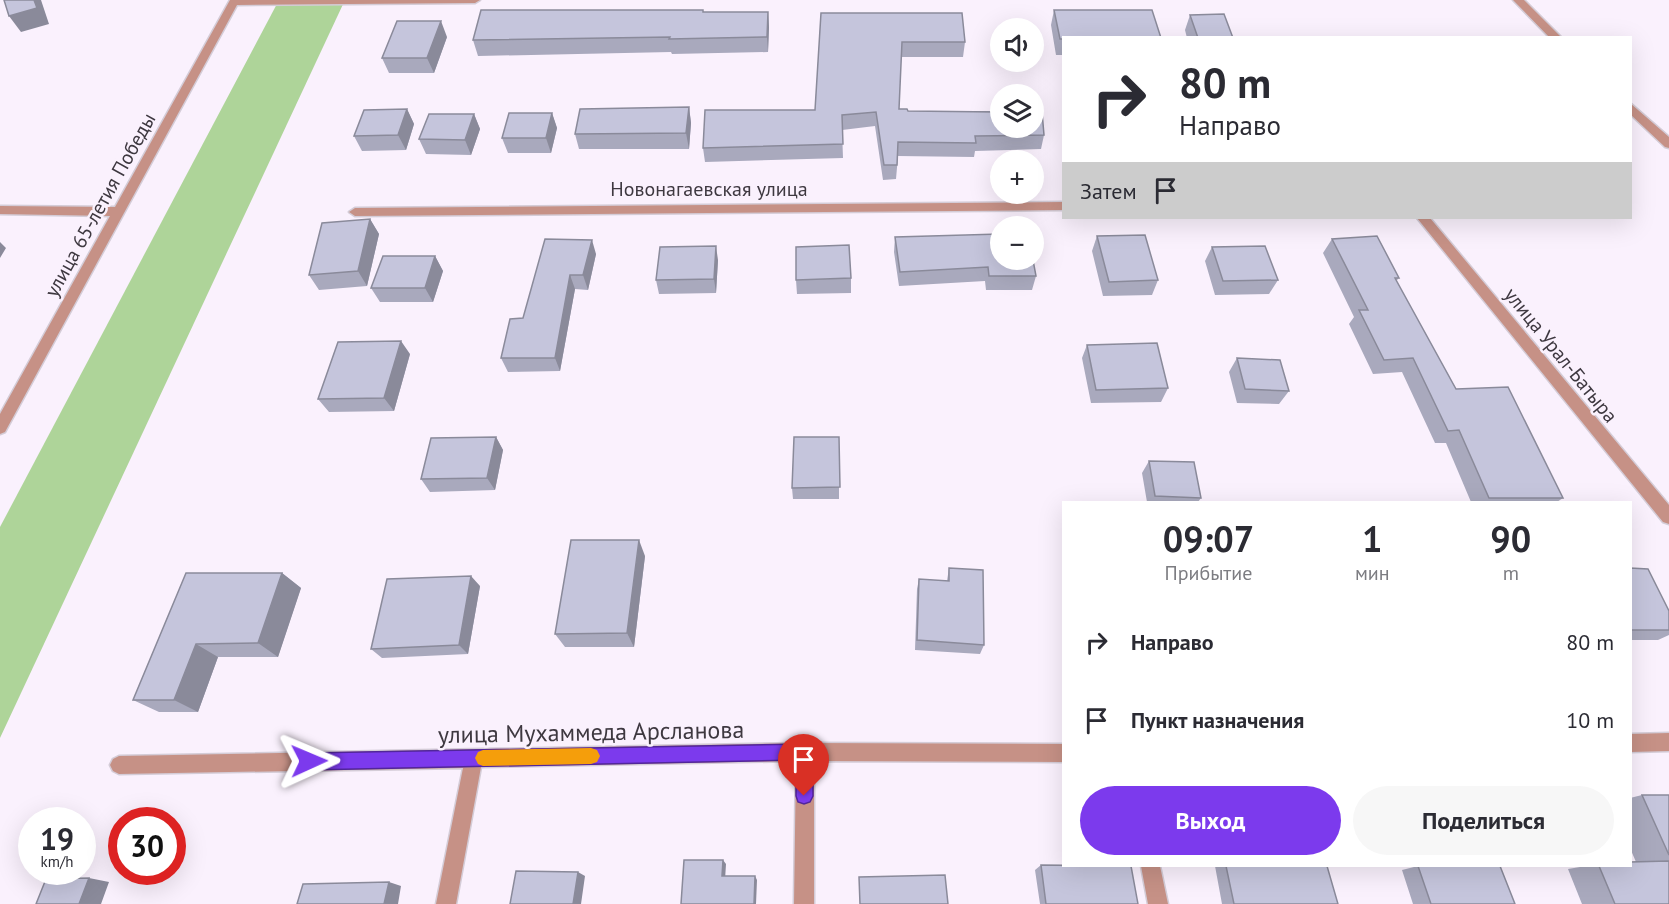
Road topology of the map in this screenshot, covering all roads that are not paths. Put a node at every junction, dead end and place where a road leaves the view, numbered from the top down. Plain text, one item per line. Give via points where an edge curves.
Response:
1 (386, 0) edge
2 (475, 0) edge
3 (1518, 0) edge
4 (234, 1) edge
5 (1555, 36) edge
6 (1632, 109) edge
7 (1669, 144) edge
8 (1062, 206) edge
9 (0, 210) edge
10 (118, 212) junction
11 (355, 212) dead end
12 (1424, 219) edge
13 (0, 428) edge
14 (1669, 517) edge
15 (1669, 742) edge
16 (1632, 743) edge
17 (805, 752) junction
18 (1062, 753) edge
19 (474, 758) junction
20 (119, 765) dead end
21 (1151, 867) edge
22 (446, 904) edge
23 (804, 904) edge
24 (1158, 904) edge

1 - 2 street
1 - 4 street
3 - 5 street
4 - 10 street, улица 65-летия Победы
6 - 7 street
8 - 11 street, Новонагаевская улица
9 - 10 street
10 - 13 street, улица 65-летия Победы
12 - 14 street, улица Урал-Батыра
15 - 16 street
17 - 18 street, улица Мухаммеда Арсланова
17 - 19 street, улица Мухаммеда Арсланова
17 - 23 street
19 - 20 street, улица Мухаммеда Арсланова
19 - 22 street
21 - 24 street

